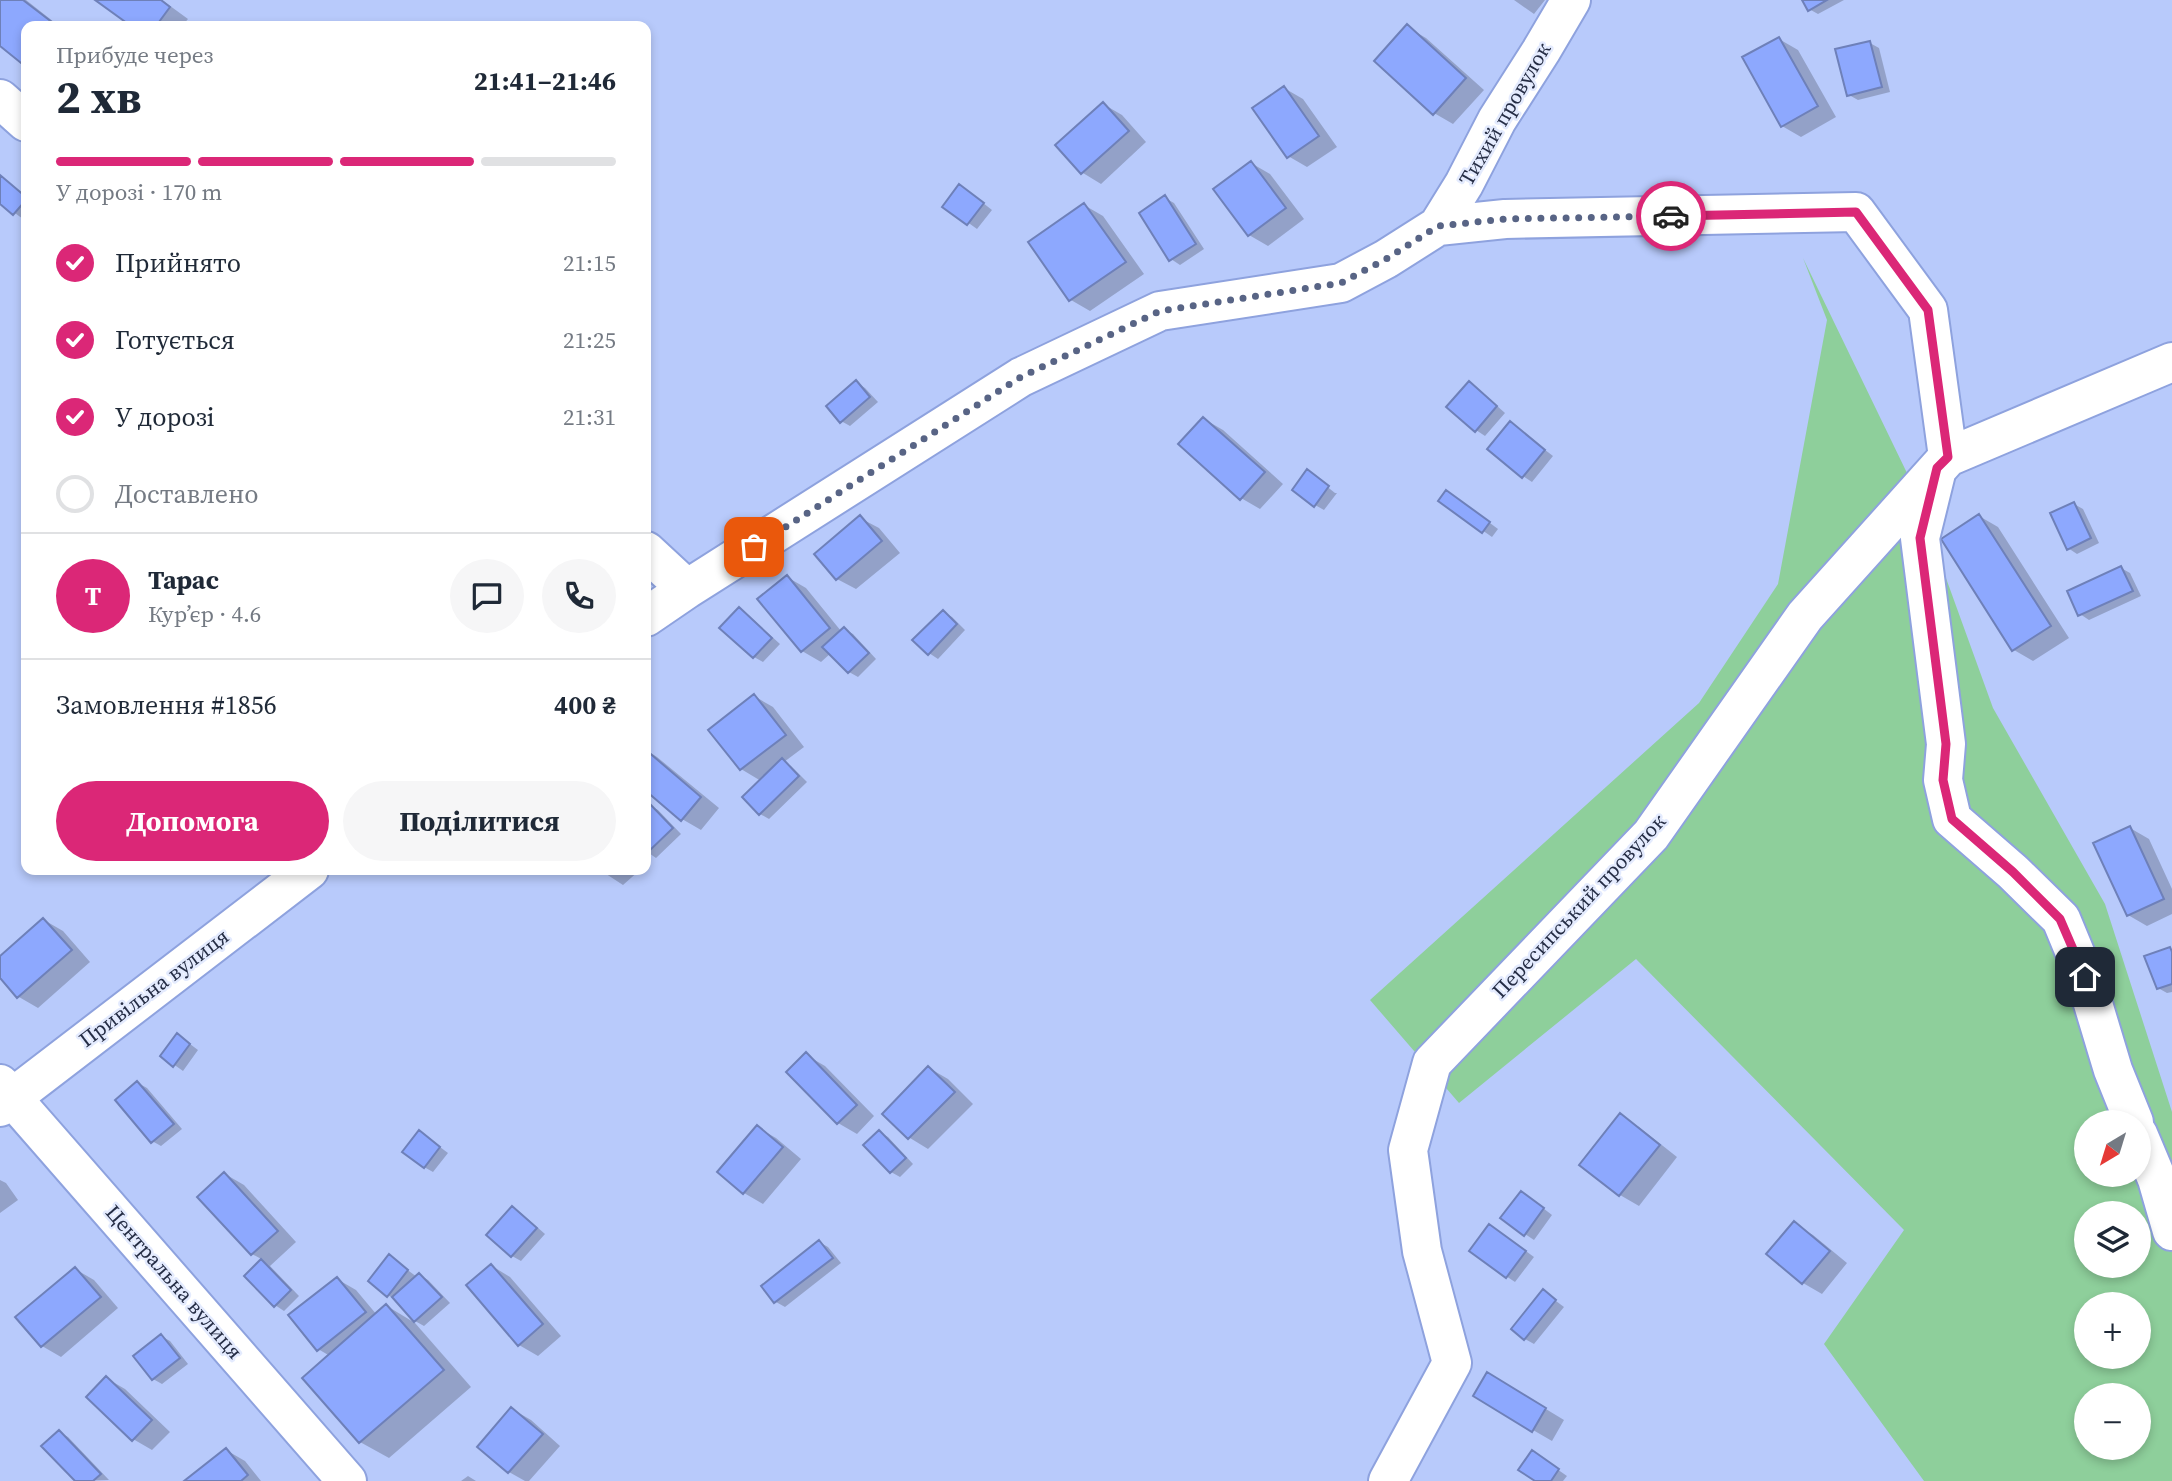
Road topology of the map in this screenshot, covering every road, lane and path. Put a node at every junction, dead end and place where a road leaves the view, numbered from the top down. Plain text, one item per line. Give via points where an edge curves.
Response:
1 (1571, 0) edge
2 (0, 99) edge
3 (21, 118) edge
4 (1438, 226) junction
5 (2172, 362) edge
6 (1943, 462) junction
7 (651, 556) edge
8 (687, 589) junction
9 (651, 614) edge
10 (302, 875) edge
11 (4, 1096) edge
12 (2129, 1110) edge
13 (2151, 1165) edge
14 (2172, 1231) edge
15 (348, 1481) edge
16 (1388, 1481) edge

1 - 4 street, Тихий провулок
2 - 3 street
4 - 6 street via 1505,219 1856,212 1928,310
4 - 8 street via 1341,283 1160,311 1021,377
5 - 6 street, Пересипський провулок
6 - 12 street via 1920,538 1946,744 1943,780 1952,819 2060,919 2085,977
6 - 16 street, Пересипський провулок via 1805,616 1651,835 1432,1063 1408,1150 1422,1251 1452,1363
7 - 8 street
8 - 9 street
10 - 11 street, Привільна вулиця
11 - 15 street, Центральна вулиця
13 - 14 street

